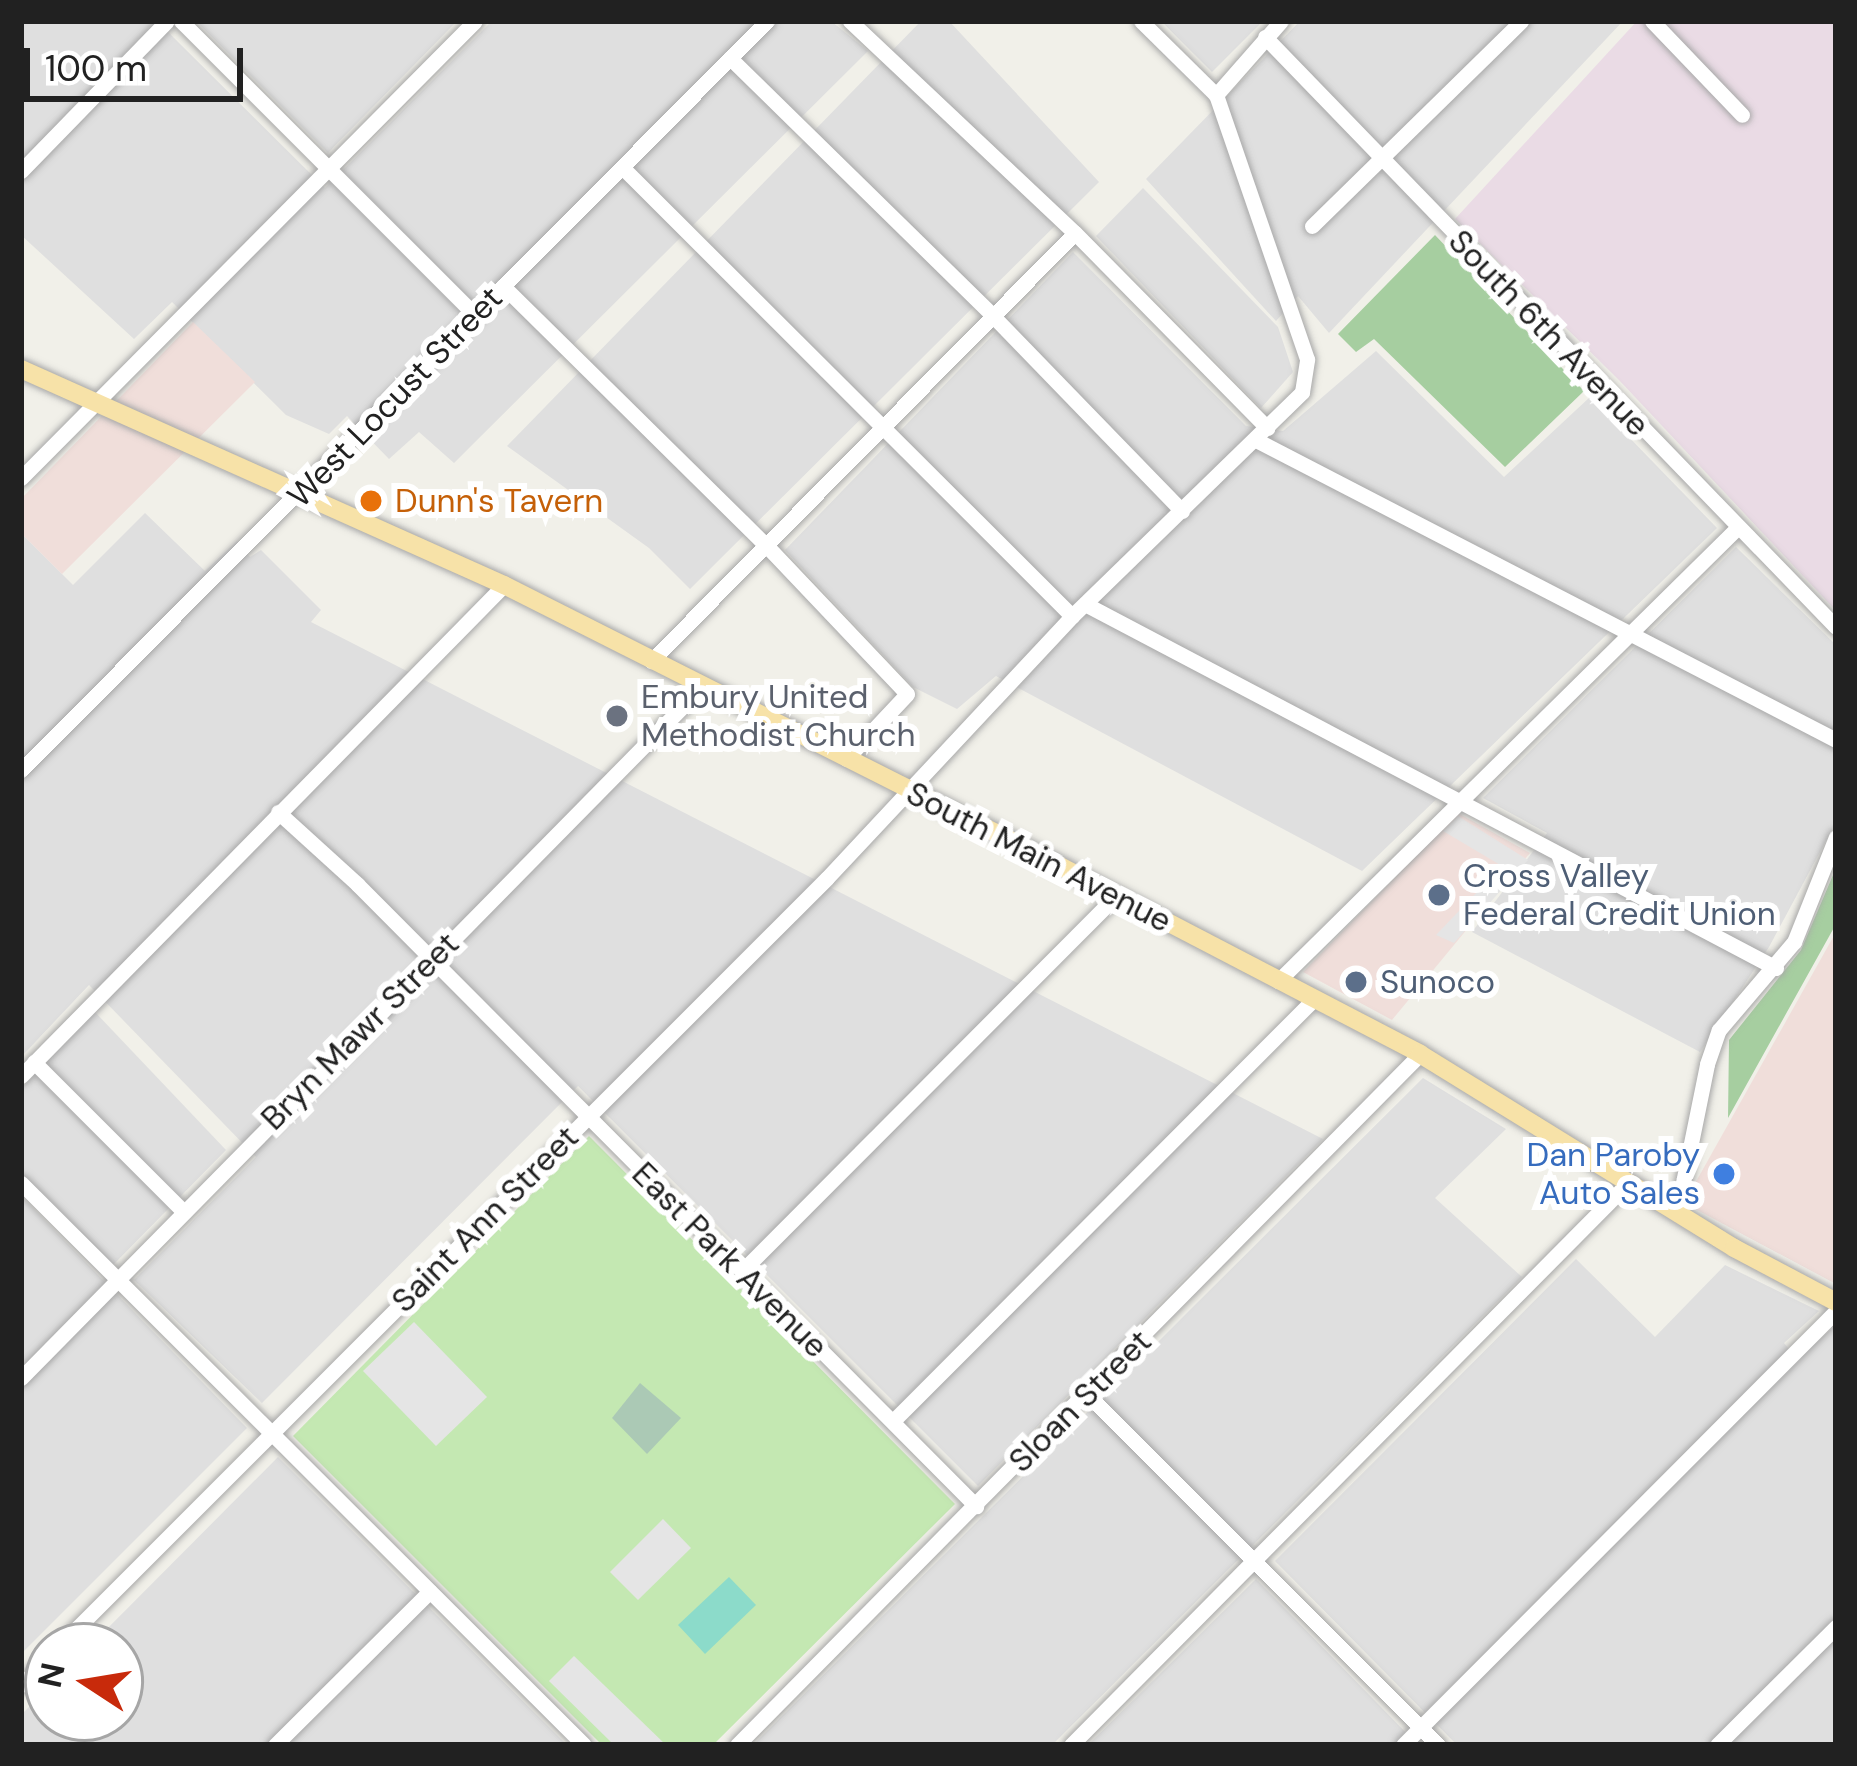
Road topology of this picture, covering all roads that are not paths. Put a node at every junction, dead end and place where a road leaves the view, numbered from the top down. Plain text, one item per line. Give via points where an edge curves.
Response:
1 (167, 21) edge
2 (181, 21) edge
3 (475, 21) edge
4 (767, 21) edge
5 (850, 21) edge
6 (1141, 21) edge
7 (1281, 21) edge
8 (1521, 21) edge
9 (1652, 21) edge
10 (1264, 37) junction
11 (730, 58) junction
12 (1216, 95) junction
13 (1742, 115) dead end
14 (1380, 159) junction
15 (624, 169) junction
16 (327, 170) junction
17 (21, 171) edge
18 (1312, 226) dead end
19 (1075, 233) junction
20 (503, 286) junction
21 (992, 315) junction
22 (476, 316) junction
23 (21, 369) edge
24 (98, 402) junction
25 (880, 427) junction
26 (1261, 434) junction
27 (21, 478) edge
28 (299, 495) junction
29 (1182, 511) junction
30 (1738, 527) junction
31 (764, 542) junction
32 (504, 585) junction
33 (1085, 604) junction
34 (1072, 616) junction
35 (1836, 627) edge
36 (1628, 635) junction
37 (651, 661) junction
38 (702, 687) junction
39 (1836, 740) edge
40 (846, 759) junction
41 (21, 770) edge
42 (907, 788) junction
43 (1461, 800) junction
44 (278, 812) junction
45 (1836, 837) edge
46 (1116, 896) junction
47 (430, 959) junction
48 (1776, 968) junction
49 (1278, 981) junction
50 (1312, 1000) junction
51 (1420, 1054) junction
52 (34, 1062) junction
53 (21, 1076) edge
54 (588, 1116) junction
55 (1629, 1182) junction
56 (21, 1183) edge
57 (184, 1212) junction
58 (1677, 1212) junction
59 (742, 1271) junction
60 (119, 1281) junction
61 (1836, 1302) edge
62 (1836, 1311) edge
63 (21, 1378) edge
64 (1086, 1393) junction
65 (893, 1420) junction
66 (271, 1432) junction
67 (976, 1506) junction
68 (1256, 1562) junction
69 (430, 1591) junction
70 (83, 1622) edge
71 (1836, 1628) edge
72 (1420, 1728) junction
73 (576, 1742) edge
74 (275, 1745) edge
75 (737, 1745) edge
76 (1071, 1745) edge
77 (1403, 1745) edge
78 (1438, 1745) edge
79 (1718, 1745) edge

1 - 17 street
2 - 16 street
3 - 16 street
4 - 11 street, West Locust Street
5 - 19 street
6 - 12 street
7 - 10 street
8 - 14 street
9 - 13 street
10 - 12 street
10 - 14 street, South 6th Avenue
11 - 15 street, West Locust Street
11 - 21 street
12 - 26 street, Saint Ann Street via 1307,359 1303,392
14 - 18 street
14 - 30 street, South 6th Avenue
15 - 20 street, West Locust Street
15 - 25 street
16 - 22 street
16 - 24 street
19 - 21 street
19 - 26 street
20 - 22 street, West Locust Street
20 - 31 street
21 - 25 street
21 - 29 street
22 - 28 street, West Locust Street
23 - 24 main road, South Main Avenue
24 - 27 street
24 - 28 main road, South Main Avenue
25 - 31 street
25 - 34 street
26 - 29 street, Saint Ann Street
26 - 36 street
28 - 32 main road, South Main Avenue
28 - 41 street, West Locust Street
29 - 33 street, Saint Ann Street
30 - 35 street, South 6th Avenue
30 - 36 street
31 - 37 street
31 - 40 street via 907,694
32 - 37 main road, South Main Avenue
32 - 44 street
33 - 34 street, Saint Ann Street
33 - 43 street
34 - 42 street, Saint Ann Street
36 - 39 street
36 - 43 street
37 - 38 main road, South Main Avenue
38 - 40 main road, South Main Avenue
38 - 47 street, Bryn Mawr Street
40 - 42 main road, South Main Avenue
42 - 46 main road, South Main Avenue
42 - 54 street, Saint Ann Street
43 - 48 street
43 - 49 street
44 - 47 street, East Park Avenue
44 - 52 street
45 - 48 street
46 - 49 main road, South Main Avenue
46 - 59 street
47 - 54 street, East Park Avenue
47 - 57 street, Bryn Mawr Street
48 - 58 street via 1719,1030
49 - 50 main road, South Main Avenue
50 - 51 main road, South Main Avenue
50 - 65 street
51 - 55 main road, South Main Avenue
51 - 64 street, Sloan Street
52 - 53 street
52 - 57 street
54 - 59 street, East Park Avenue
54 - 66 street, Saint Ann Street
55 - 58 main road, South Main Avenue
55 - 68 street
56 - 60 street
57 - 60 street, Bryn Mawr Street
58 - 61 main road, South Main Avenue
59 - 65 street, East Park Avenue
60 - 63 street, Bryn Mawr Street
60 - 66 street
62 - 72 street
64 - 67 street, Sloan Street
64 - 68 street
65 - 67 street, East Park Avenue
66 - 69 street
66 - 70 street, Saint Ann Street
67 - 75 street, Sloan Street
68 - 72 street
68 - 76 street
69 - 73 street
69 - 74 street
71 - 79 street
72 - 77 street
72 - 78 street

